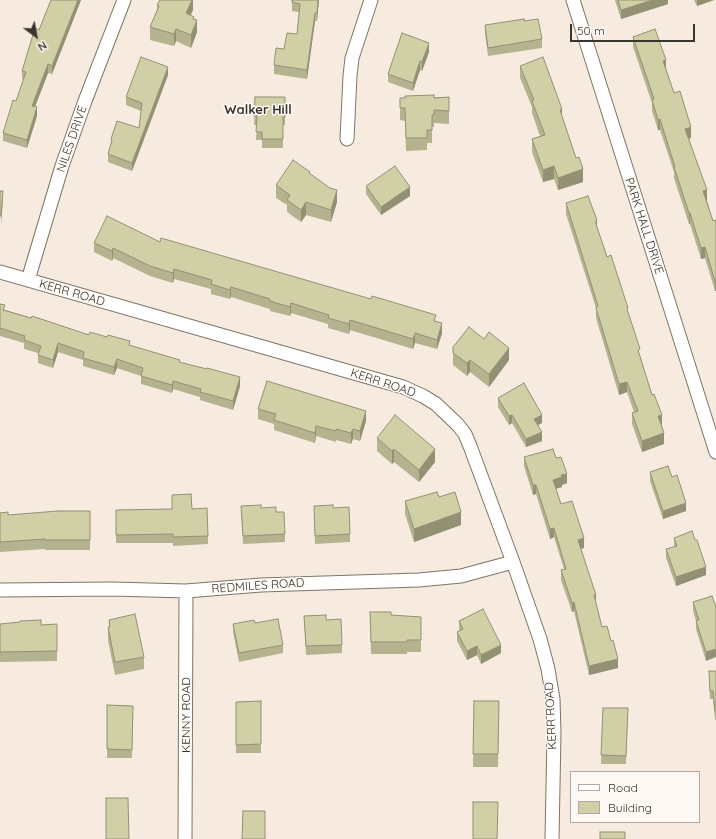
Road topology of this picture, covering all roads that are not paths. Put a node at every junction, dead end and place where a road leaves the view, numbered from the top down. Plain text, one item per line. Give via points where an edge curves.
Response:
1 (124, 0) edge
2 (371, 0) edge
3 (573, 0) edge
4 (347, 139) dead end
5 (0, 272) edge
6 (28, 280) junction
7 (716, 452) edge
8 (513, 562) junction
9 (0, 590) edge
10 (186, 591) junction
11 (185, 839) edge
12 (552, 839) edge

1 - 6 street, NILES DRIVE via 62,166
2 - 4 street via 352,58
3 - 7 street, PARK HALL DRIVE
5 - 6 street, KERR ROAD
6 - 8 street, KERR ROAD via 403,387 423,396 447,413 465,434
8 - 10 street, REDMILES ROAD via 461,576 419,580 260,585
8 - 12 street, KERR ROAD via 540,639 553,699
9 - 10 street, REDMILES ROAD
10 - 11 street, KENNY ROAD

